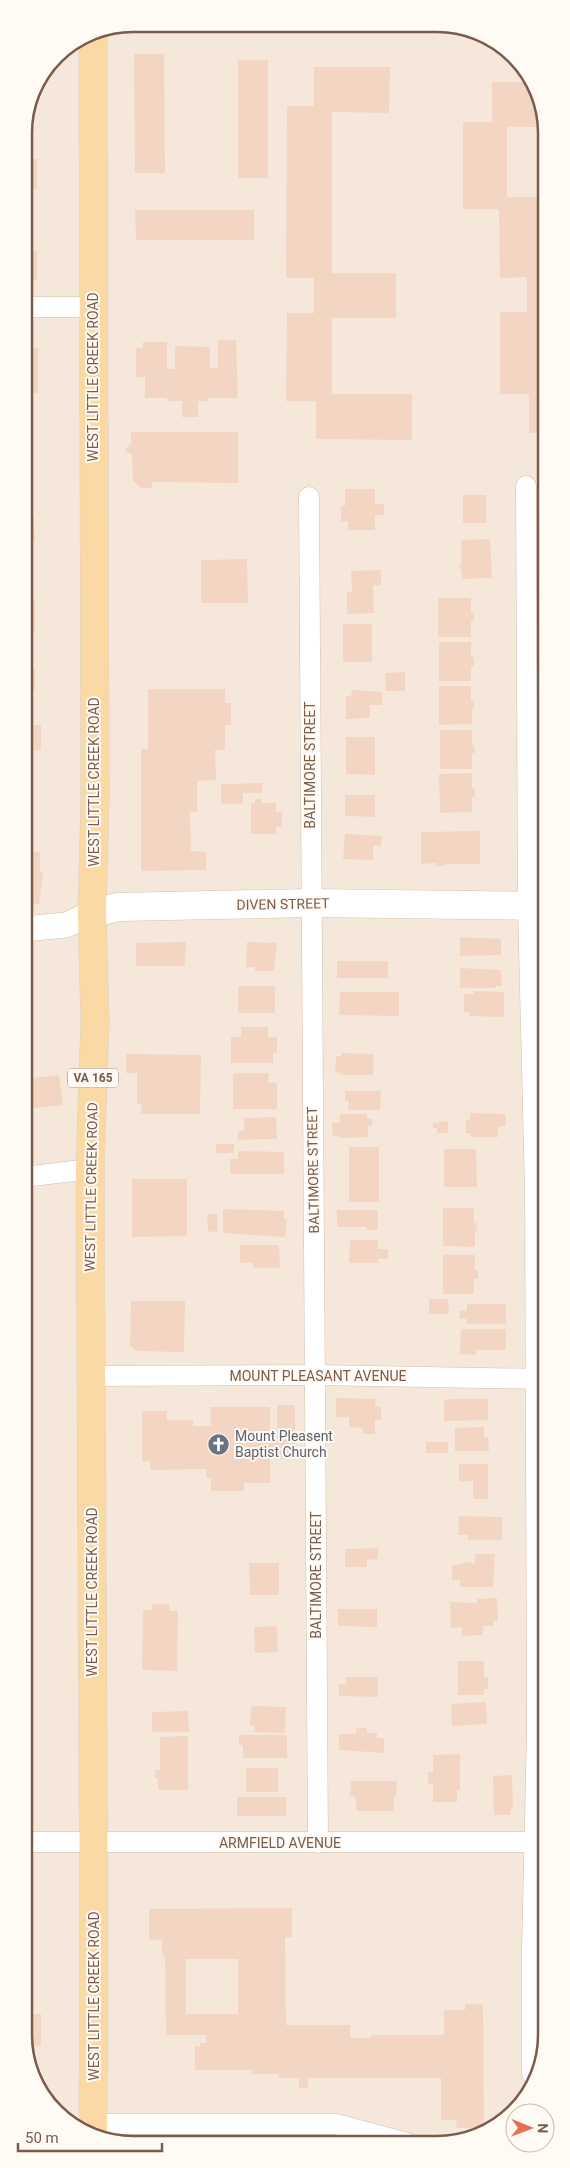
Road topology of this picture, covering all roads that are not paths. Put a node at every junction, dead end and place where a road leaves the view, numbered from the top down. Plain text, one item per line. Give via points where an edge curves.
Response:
1 (93, 41) edge
2 (33, 307) edge
3 (93, 307) junction
4 (526, 486) dead end
5 (309, 497) dead end
6 (310, 902) junction
7 (537, 906) edge
8 (92, 913) junction
9 (33, 928) edge
10 (90, 1169) junction
11 (32, 1176) edge
12 (537, 1259) edge
13 (315, 1375) junction
14 (91, 1376) junction
15 (537, 1379) edge
16 (537, 1724) edge
17 (32, 1842) edge
18 (94, 1842) junction
19 (534, 1842) junction
20 (318, 1843) junction
21 (532, 2067) edge
22 (93, 2128) edge
23 (95, 2128) edge
24 (381, 2136) edge

1 - 3 main road, WEST LITTLE CREEK ROAD / VA 165
2 - 3 street
3 - 8 main road, WEST LITTLE CREEK ROAD / VA 165
4 - 7 street
5 - 6 street, BALTIMORE STREET
6 - 7 main road, DIVEN STREET
6 - 8 main road, DIVEN STREET via 118,907
6 - 13 street, BALTIMORE STREET
7 - 12 street
8 - 9 street, DIVEN STREET via 66,925
8 - 10 main road, WEST LITTLE CREEK ROAD / VA 165 via 95,1022
10 - 11 street
10 - 14 main road, WEST LITTLE CREEK ROAD / VA 165
13 - 14 street, MOUNT PLEASANT AVENUE
13 - 15 street, MOUNT PLEASANT AVENUE
13 - 20 street, BALTIMORE STREET
14 - 18 main road, WEST LITTLE CREEK ROAD / VA 165
16 - 19 street
17 - 18 street, ARMFIELD AVENUE
18 - 20 street, ARMFIELD AVENUE
18 - 22 main road, WEST LITTLE CREEK ROAD / VA 165
19 - 20 street, ARMFIELD AVENUE
19 - 21 street
23 - 24 street via 336,2124

